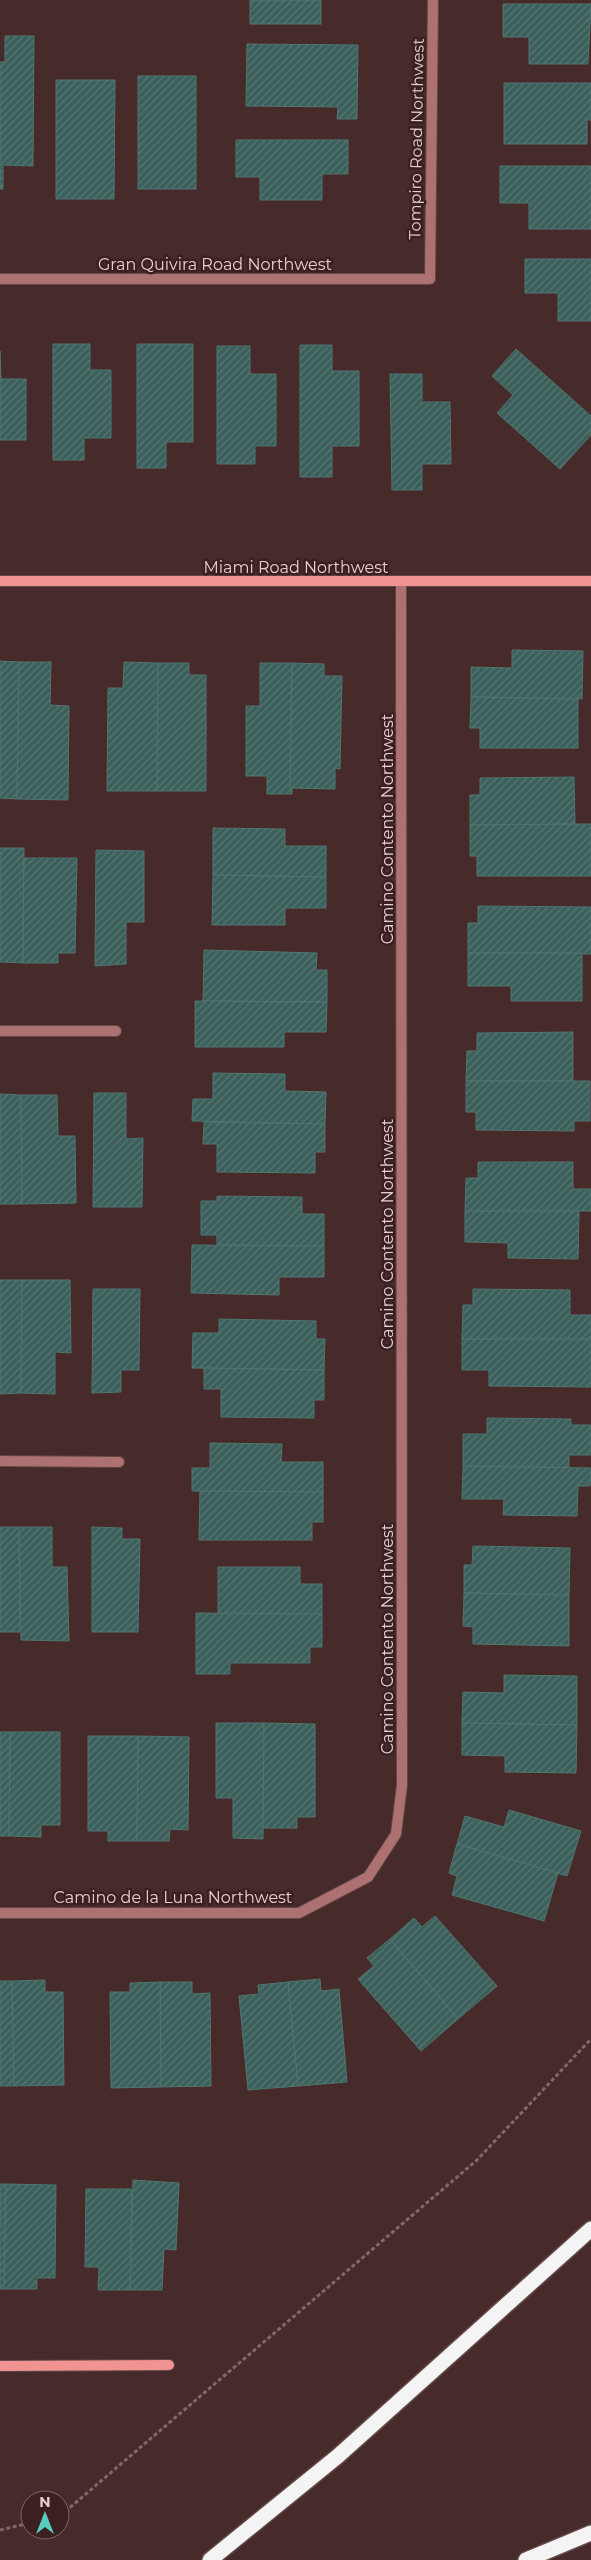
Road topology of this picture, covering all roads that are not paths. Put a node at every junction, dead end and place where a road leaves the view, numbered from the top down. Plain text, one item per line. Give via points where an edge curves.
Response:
1 (433, 0) edge
2 (0, 279) edge
3 (430, 279) joint
4 (0, 581) edge
5 (591, 581) edge
6 (401, 582) junction
7 (0, 1031) edge
8 (116, 1031) dead end
9 (0, 1461) edge
10 (119, 1462) dead end
11 (368, 1877) joint
12 (0, 1913) edge
13 (591, 2229) edge
14 (169, 2365) dead end
15 (0, 2366) edge
16 (591, 2533) edge
17 (210, 2560) edge
18 (526, 2560) edge

1 - 3 street, Tompiro Road Northwest
2 - 3 street, Gran Quivira Road Northwest
4 - 6 street, Miami Road Northwest
5 - 6 street, Miami Road Northwest
6 - 11 street, Camino Contento Northwest via 402,1785 396,1834
7 - 8 street
9 - 10 street
11 - 12 street, Camino de la Luna Northwest via 298,1913
13 - 17 highway via 338,2456
14 - 15 street
16 - 18 highway

